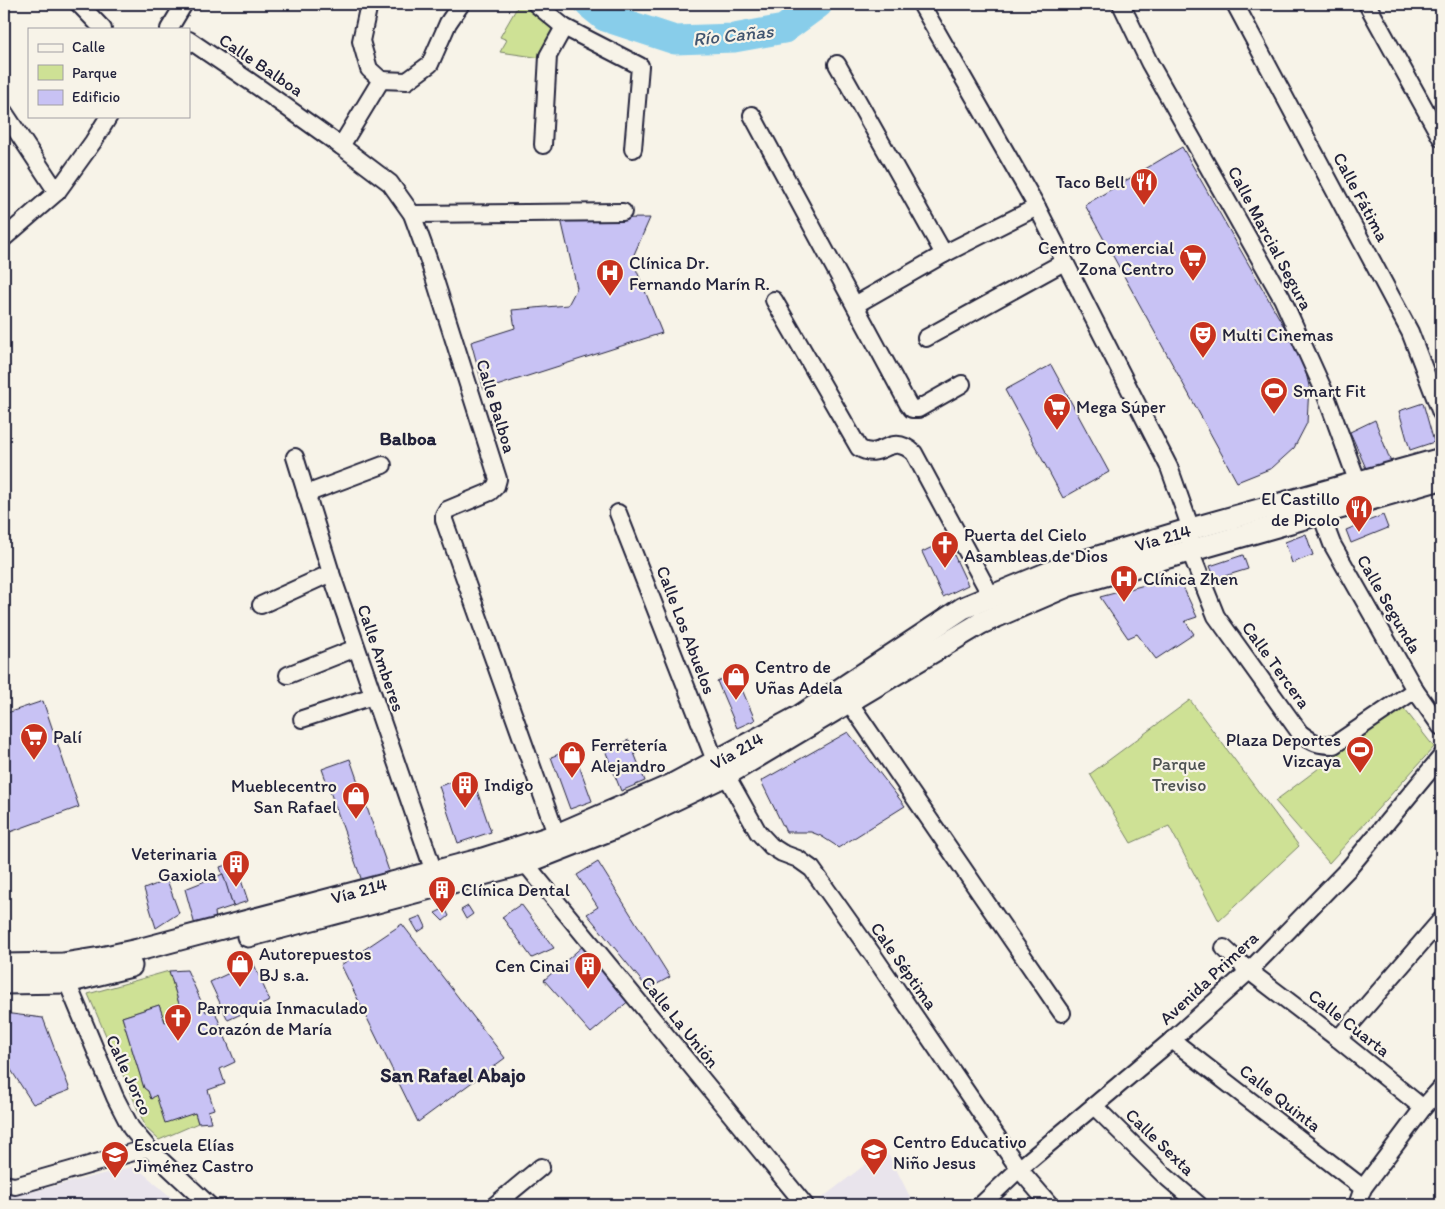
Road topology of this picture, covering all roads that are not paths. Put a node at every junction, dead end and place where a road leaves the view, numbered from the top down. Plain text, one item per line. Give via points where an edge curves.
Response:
1 (79, 4) edge
2 (184, 4) edge
3 (369, 4) edge
4 (461, 4) edge
5 (536, 4) edge
6 (921, 4) edge
7 (1121, 4) edge
8 (1235, 4) edge
9 (1367, 4) edge
10 (564, 27) junction
11 (102, 28) edge
12 (170, 28) edge
13 (190, 41) edge
14 (837, 64) dead end
15 (381, 80) junction
16 (4, 112) edge
17 (752, 115) dead end
18 (108, 118) edge
19 (1441, 138) edge
20 (543, 145) dead end
21 (341, 146) junction
22 (633, 149) dead end
23 (57, 192) junction
24 (1037, 207) junction
25 (623, 212) dead end
26 (412, 214) junction
27 (4, 238) edge
28 (944, 254) junction
29 (1064, 262) junction
30 (774, 300) dead end
31 (855, 305) junction
32 (926, 338) dead end
33 (962, 384) dead end
34 (1441, 413) edge
35 (295, 457) dead end
36 (1441, 459) edge
37 (383, 464) dead end
38 (1441, 479) edge
39 (1361, 492) junction
40 (306, 494) junction
41 (1317, 505) junction
42 (618, 512) dead end
43 (1191, 529) junction
44 (1190, 551) junction
45 (331, 573) junction
46 (992, 596) junction
47 (261, 605) dead end
48 (356, 648) junction
49 (288, 675) dead end
50 (1416, 690) junction
51 (373, 696) junction
52 (850, 702) junction
53 (302, 718) dead end
54 (1441, 727) edge
55 (1441, 757) edge
56 (721, 769) junction
57 (559, 842) junction
58 (525, 863) junction
59 (434, 872) junction
60 (1441, 920) edge
61 (1224, 948) dead end
62 (4, 965) edge
63 (1249, 971) junction
64 (65, 973) junction
65 (4, 983) edge
66 (1062, 1014) dead end
67 (1338, 1039) junction
68 (1172, 1040) junction
69 (1441, 1088) edge
70 (1094, 1106) junction
71 (1423, 1108) junction
72 (148, 1148) junction
73 (541, 1167) dead end
74 (1019, 1170) junction
75 (4, 1184) edge
76 (1363, 1188) junction
77 (209, 1205) edge
78 (495, 1205) edge
79 (805, 1205) edge
80 (981, 1205) edge
81 (1050, 1205) edge
82 (1199, 1205) edge
83 (1357, 1205) edge

1 - 11 street
2 - 12 street
3 - 15 street via 361,41 369,69
4 - 15 street via 448,23 430,64 407,81
5 - 10 street
6 - 24 street
7 - 39 street, Calle Marcial Segura via 1149,62 1282,298 1325,393
8 - 34 street, Calle Fátima via 1410,332
9 - 19 street
10 - 20 street via 548,56
10 - 22 street via 640,66
13 - 21 street, Calle Balboa
14 - 28 street
15 - 21 street
16 - 23 street
17 - 31 street
18 - 23 street
21 - 26 street, Calle Balboa via 390,183
23 - 27 street
24 - 28 street
24 - 29 street
25 - 26 street
26 - 57 street, Calle Balboa via 498,479 490,492 447,510 444,520
28 - 31 street
29 - 32 street
29 - 43 street via 1169,468
30 - 46 street via 859,448 872,452 896,444 914,452
31 - 33 street via 912,409 918,409
35 - 40 street, Calle Amberes
36 - 39 main road, Vía 214
37 - 40 street
38 - 39 main road, Vía 214
39 - 41 main road, Vía 214
40 - 45 street, Calle Amberes
41 - 43 main road, Vía 214
41 - 44 main road, Vía 214
41 - 50 street, Calle Segunda via 1332,544
42 - 56 street, Calle Los Abuelos
43 - 44 street
43 - 46 main road, Vía 214 via 1058,569
44 - 50 street, Calle Tercera via 1216,616 1300,734 1311,742 1334,744
44 - 52 main road, Vía 214 via 1067,586 981,623
45 - 47 street
45 - 48 street, Calle Amberes
46 - 56 main road, Vía 214 via 963,608
48 - 49 street
48 - 51 street, Calle Amberes
50 - 54 street, Calle Segunda
51 - 53 street
51 - 59 street, Calle Amberes
52 - 56 main road, Vía 214
52 - 66 street
55 - 63 street, Avenida Primera via 1349,868
56 - 57 main road, Vía 214 via 670,786
56 - 74 street, Cale Séptima via 758,832 771,846 812,869
57 - 58 main road, Vía 214
57 - 59 main road, Vía 214
58 - 64 main road, Vía 214 via 308,921
58 - 79 street, Calle La Unión
59 - 64 main road, Vía 214 via 101,958
60 - 67 street
61 - 63 street, Calle Cuarta
62 - 64 main road, Vía 214
63 - 67 street, Calle Cuarta
63 - 68 street, Avenida Primera
64 - 65 main road, Vía 214
64 - 72 street, Calle Jorco via 115,1097 131,1128
67 - 71 street, Calle Cuarta
68 - 70 street, Avenida Primera
68 - 76 street, Calle Quinta
69 - 71 street
70 - 74 street, Avenida Primera
70 - 82 street, Calle Sexta
71 - 76 street
72 - 75 street via 15,1186
72 - 77 street, Calle Jorco
73 - 78 street
74 - 80 street, Avenida Primera
74 - 81 street, Cale Séptima
76 - 83 street

